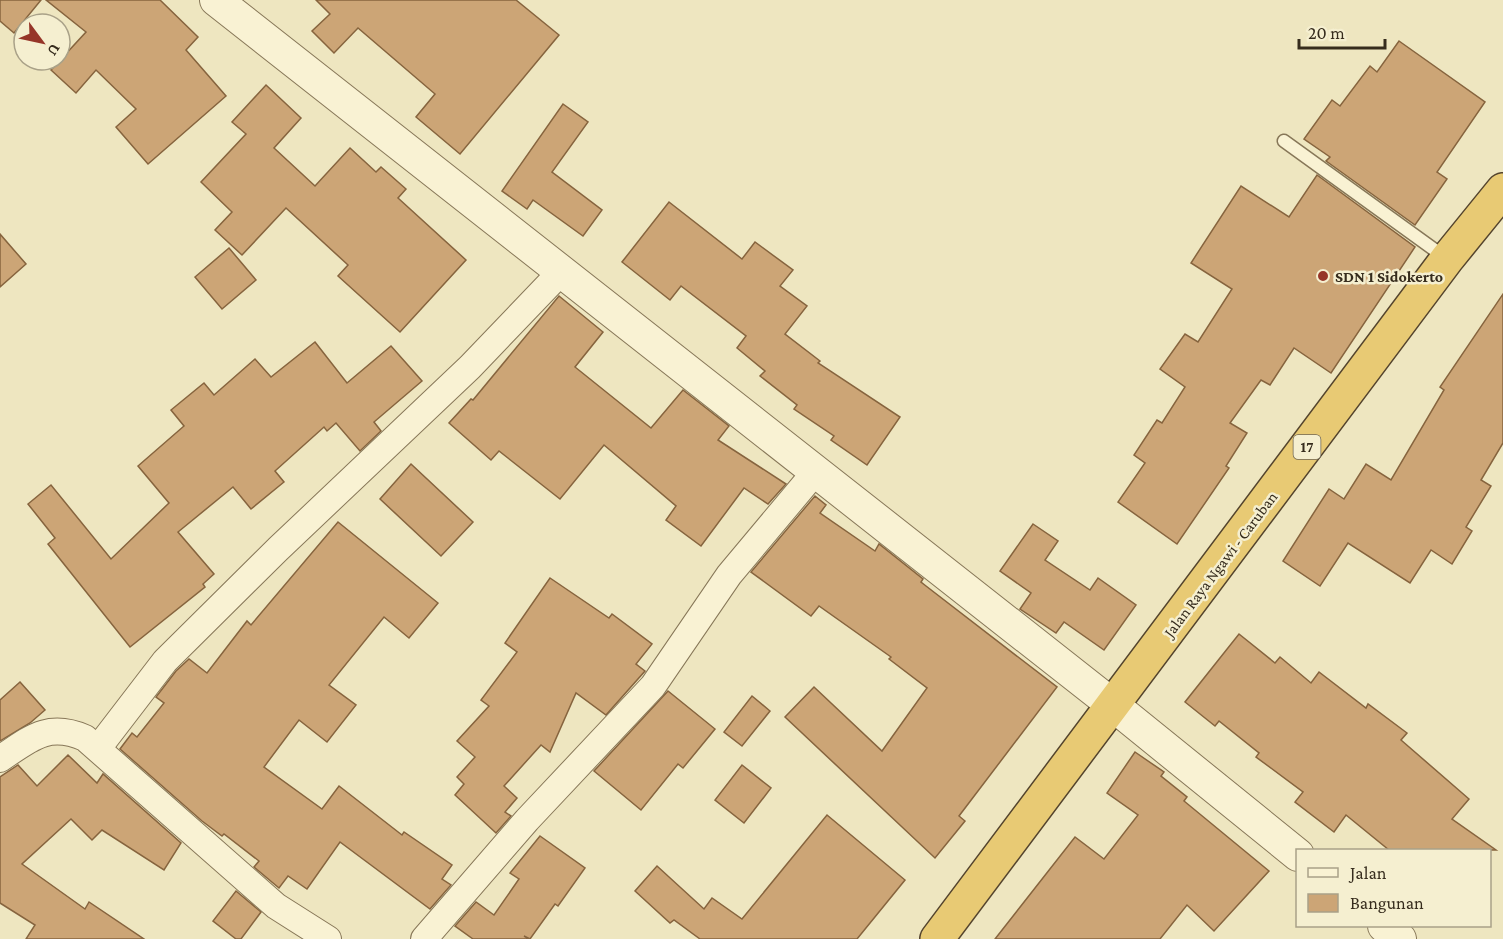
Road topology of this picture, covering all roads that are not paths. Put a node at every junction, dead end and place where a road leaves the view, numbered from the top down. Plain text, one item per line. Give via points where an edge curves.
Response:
1 (216, 0) edge
2 (1284, 141) dead end
3 (1503, 190) edge
4 (1447, 259) junction
5 (560, 273) junction
6 (816, 471) junction
7 (1114, 706) junction
8 (99, 747) junction
9 (0, 759) edge
10 (1296, 853) edge
11 (1385, 927) edge
12 (328, 939) edge
13 (423, 939) edge
14 (937, 939) edge
15 (1400, 939) edge

1 - 5 street
2 - 4 lane
3 - 4 highway, Jalan Raya Ngawi - Caruban / 17
4 - 7 highway, Jalan Raya Ngawi - Caruban / 17
5 - 6 street
5 - 8 street via 470,367 165,661
6 - 7 street
6 - 13 street via 729,575 653,686 527,820
7 - 10 street
7 - 14 highway, Jalan Raya Ngawi - Caruban / 17
8 - 9 street via 68,730 51,730 31,737
8 - 12 street via 276,906
11 - 15 street

